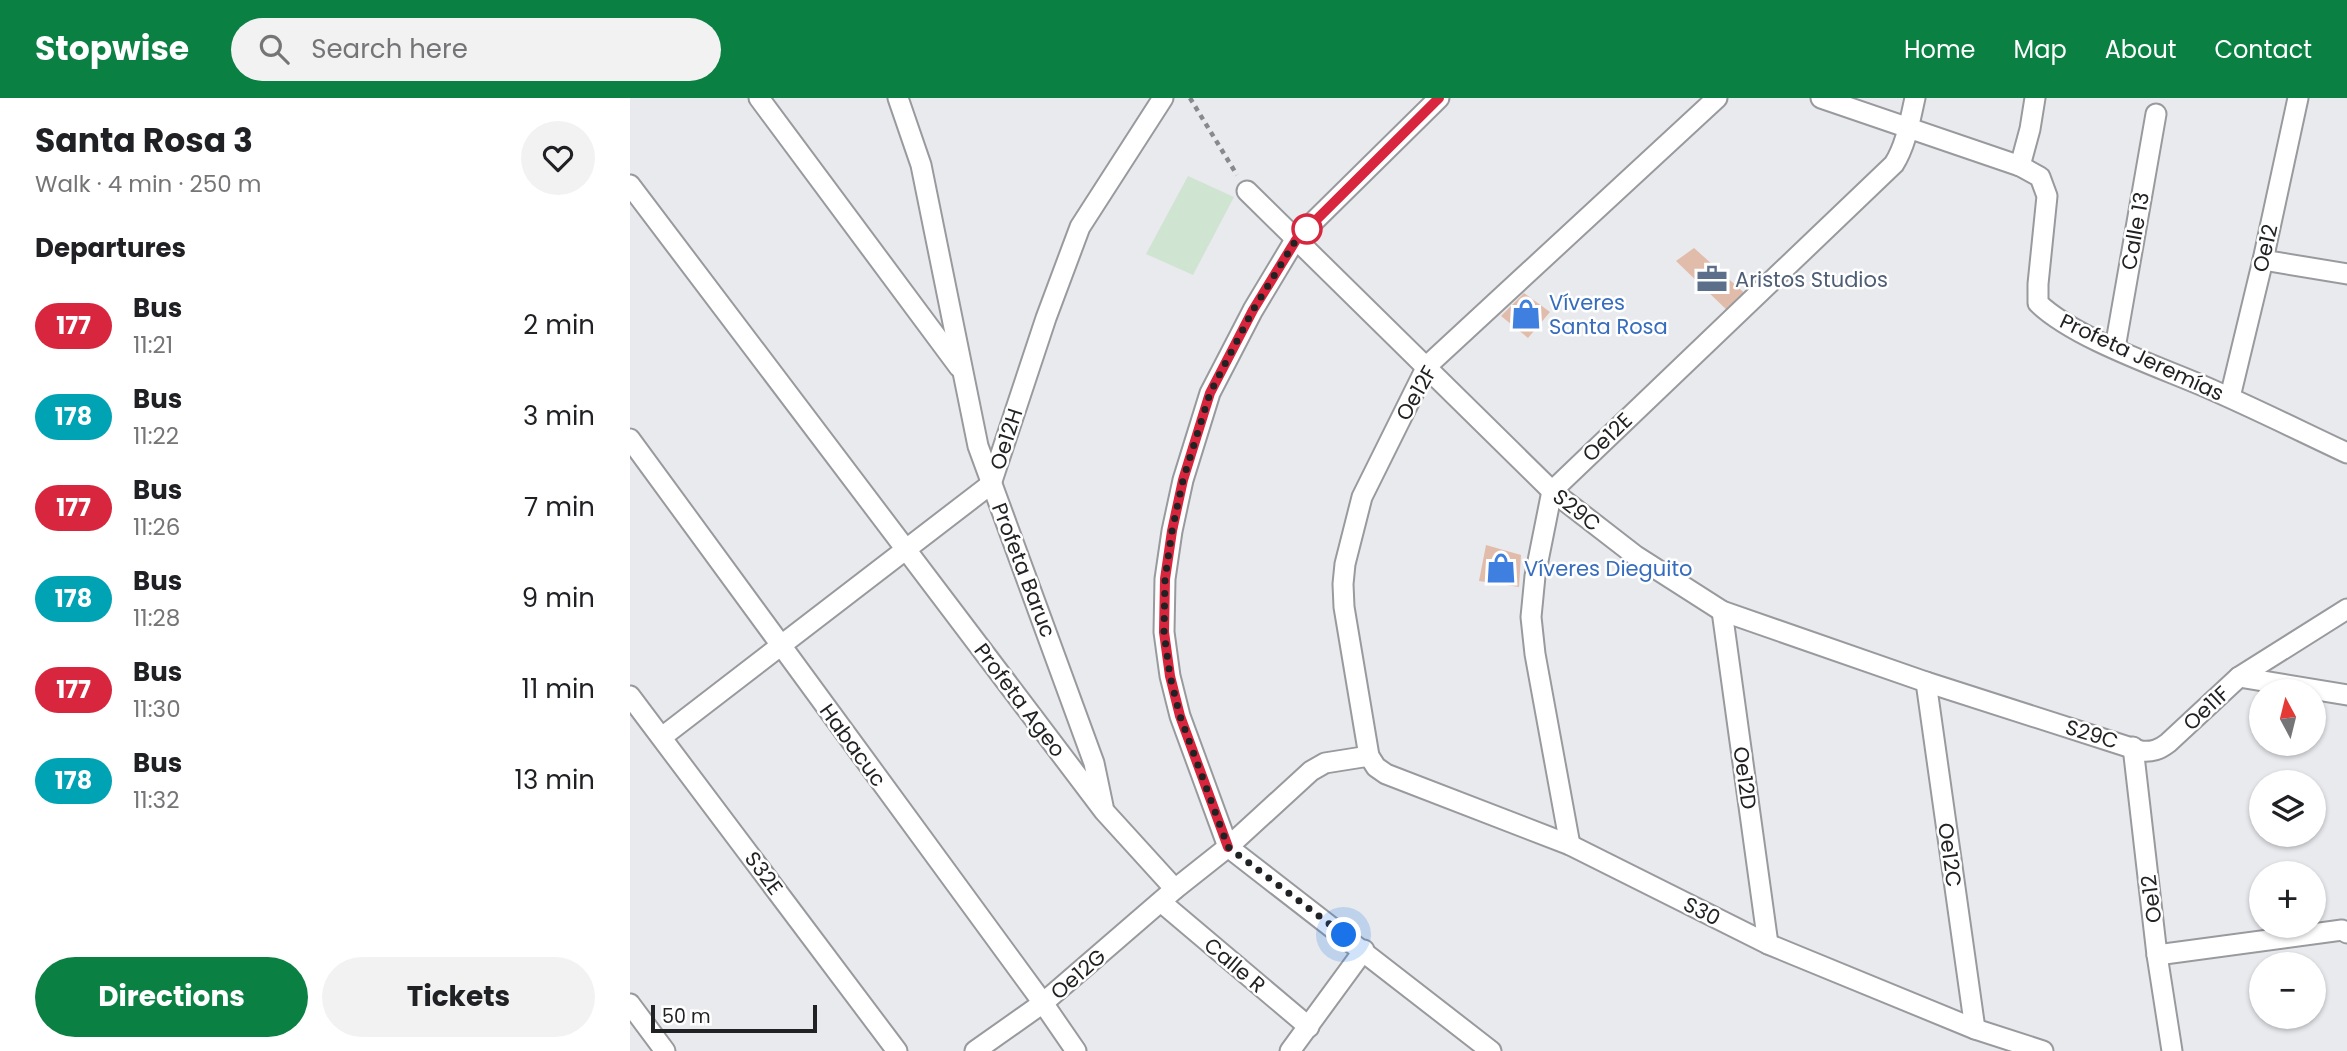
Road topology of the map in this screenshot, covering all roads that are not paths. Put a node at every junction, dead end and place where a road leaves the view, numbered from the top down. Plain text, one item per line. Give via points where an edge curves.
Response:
1 (759, 98) edge
2 (898, 98) edge
3 (910, 98) edge
4 (1163, 98) edge
5 (1439, 98) edge
6 (1717, 98) edge
7 (1821, 98) edge
8 (1915, 98) edge
9 (2035, 98) edge
10 (2298, 98) edge
11 (2156, 114) dead end
12 (1909, 127) junction
13 (921, 165) junction
14 (2020, 166) junction
15 (630, 185) edge
16 (1247, 191) road end
17 (1296, 240) junction
18 (2263, 260) junction
19 (2347, 274) edge
20 (2115, 348) junction
21 (1427, 366) junction
22 (962, 372) junction
23 (2230, 397) junction
24 (630, 439) edge
25 (2347, 453) edge
26 (991, 484) junction
27 (1552, 491) junction
28 (906, 547) junction
29 (2347, 609) edge
30 (1722, 611) junction
31 (780, 646) junction
32 (2239, 677) junction
33 (1926, 682) junction
34 (2347, 695) edge
35 (630, 696) edge
36 (662, 737) junction
37 (2133, 747) junction
38 (1369, 756) junction
39 (1104, 811) junction
40 (1570, 845) junction
41 (1228, 847) junction
42 (1168, 896) junction
43 (2347, 933) edge
44 (1768, 944) junction
45 (1364, 950) junction
46 (2157, 955) junction
47 (1043, 1003) junction
48 (630, 1004) edge
49 (1308, 1027) junction
50 (1975, 1029) junction
51 (665, 1051) edge
52 (897, 1051) edge
53 (975, 1051) edge
54 (1076, 1051) edge
55 (1290, 1051) edge
56 (1491, 1051) edge
57 (2043, 1051) edge
58 (2172, 1051) edge

1 - 22 street, Profeta Baruc
2 - 13 street
3 - 13 street
4 - 26 street, Oe12H via 1080,227
5 - 17 street
6 - 21 street, Oe12F
7 - 12 street, Profeta Jeremías
8 - 12 street, Oe12E
9 - 14 street
10 - 18 street, Oe12
11 - 20 street, Calle 13
12 - 14 street, Profeta Jeremías
12 - 27 street, Oe12E via 1894,164
13 - 22 street
14 - 20 street, Profeta Jeremías via 2040,177 2048,197 2038,303 2051,315
15 - 28 street, Profeta Ageo
16 - 17 street, S29C
17 - 21 street, S29C
17 - 41 street via 1210,393 1183,480 1165,579 1164,632 1170,676
18 - 19 street
18 - 23 street, Oe12
20 - 23 street, Profeta Jeremías
21 - 27 street, S29C
21 - 38 street, Oe12F via 1362,497 1345,564 1344,607
22 - 26 street, Profeta Baruc
23 - 25 street, Profeta Jeremías
24 - 31 street, Habacuc
26 - 28 street, Oe12H
26 - 39 street, Profeta Baruc via 1094,763
27 - 30 street, S29C via 1636,556
27 - 40 street via 1531,617
28 - 31 street, Oe12H
28 - 39 street, Profeta Ageo
29 - 32 street, Oe11F
30 - 33 street, S29C
30 - 44 street, Oe12D
31 - 36 street, Oe12H
31 - 47 street, Habacuc
32 - 34 street
32 - 37 street, Oe11F via 2161,749
33 - 37 street, S29C
33 - 50 street, Oe12C
35 - 36 street, S32E
36 - 52 street, S32E
37 - 46 street, Oe12
38 - 40 street, S30 via 1376,767 1394,777
38 - 41 street via 1317,766
39 - 42 street, Profeta Ageo
40 - 44 street, S30
41 - 42 street
41 - 45 street
42 - 47 street, Oe12G
42 - 49 street, Calle R
43 - 46 street via 2342,930
44 - 50 street, S30
45 - 49 street
45 - 56 street
46 - 58 street, Oe12
47 - 53 street, Oe12G
47 - 54 street, Habacuc
48 - 51 street
49 - 55 street
50 - 57 street, S30

